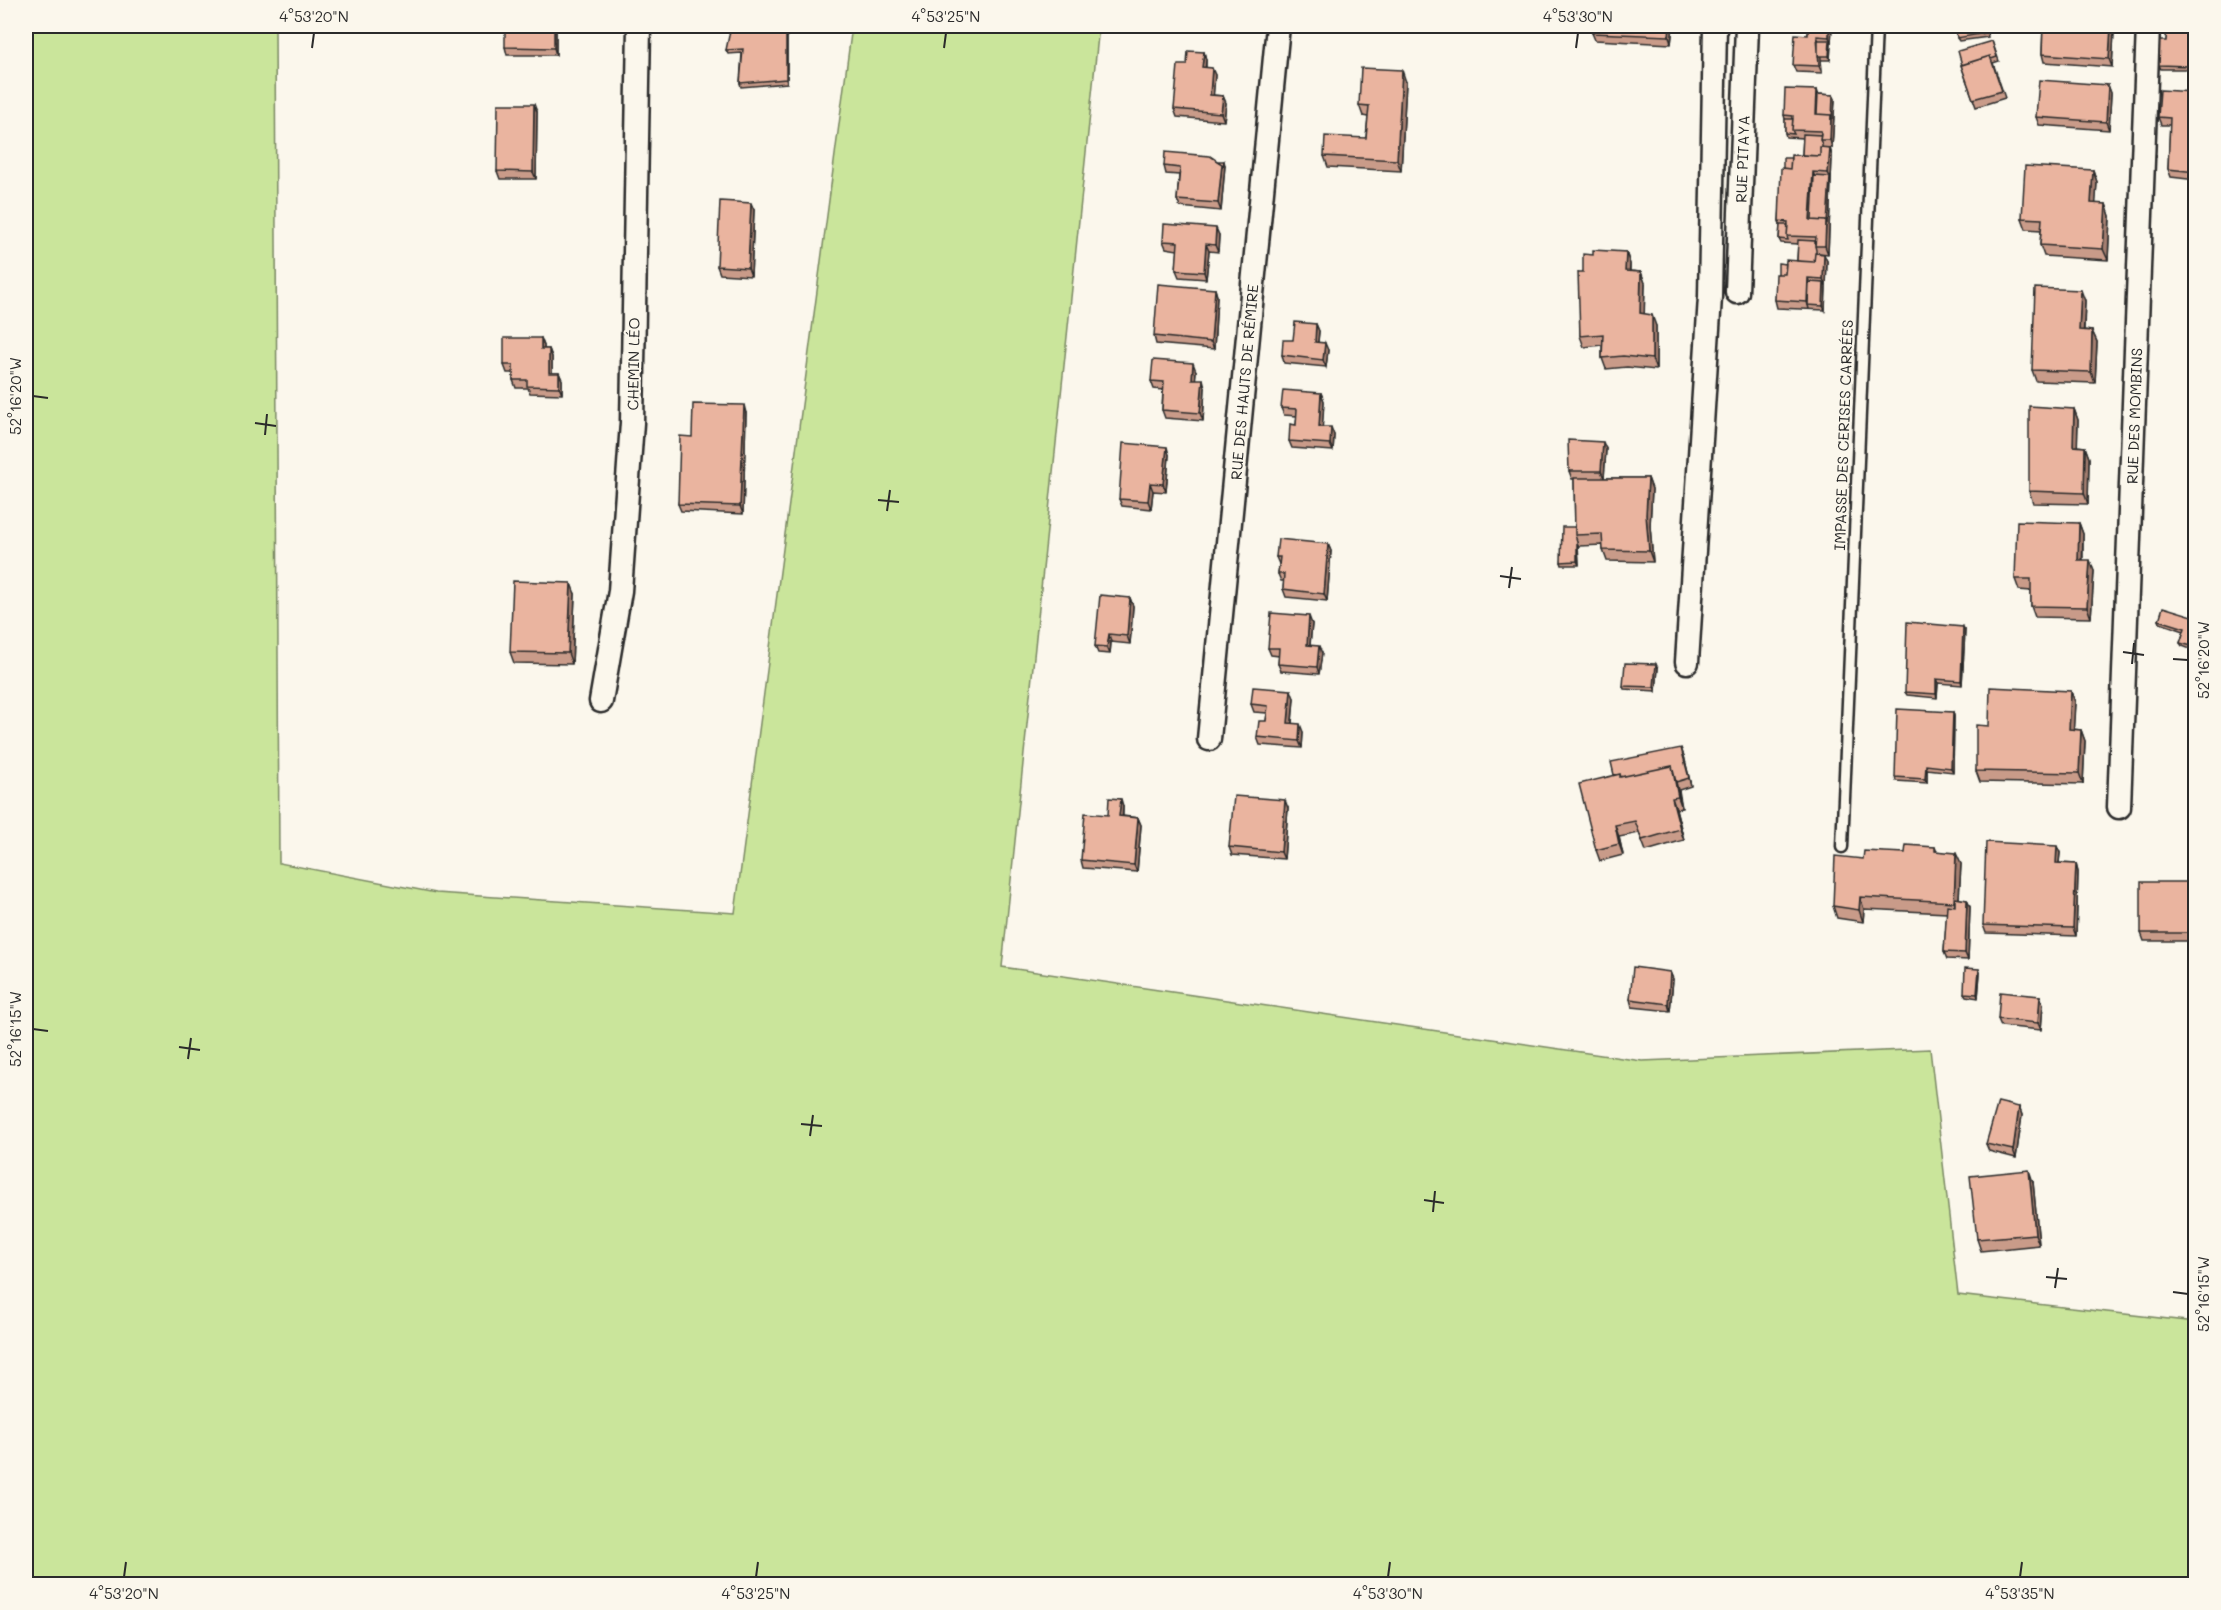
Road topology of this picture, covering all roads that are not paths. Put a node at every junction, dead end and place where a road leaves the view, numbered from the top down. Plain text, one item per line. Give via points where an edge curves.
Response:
1 (639, 26) edge
2 (1278, 26) edge
3 (1715, 26) edge
4 (1747, 26) edge
5 (1876, 26) edge
6 (2148, 26) edge
7 (1737, 292) dead end
8 (1687, 662) dead end
9 (601, 701) dead end
10 (1209, 739) dead end
11 (2119, 807) dead end
12 (1842, 847) dead end

1 - 9 street, CHEMIN LÉO via 632,423 620,591
2 - 10 street, RUE DES HAUTS DE RÉMIRE
3 - 8 street via 1710,297
4 - 7 street, RUE PITAYA
5 - 12 lane, IMPASSE DES CERISES CARRÉES
6 - 11 street, RUE DES MOMBINS

